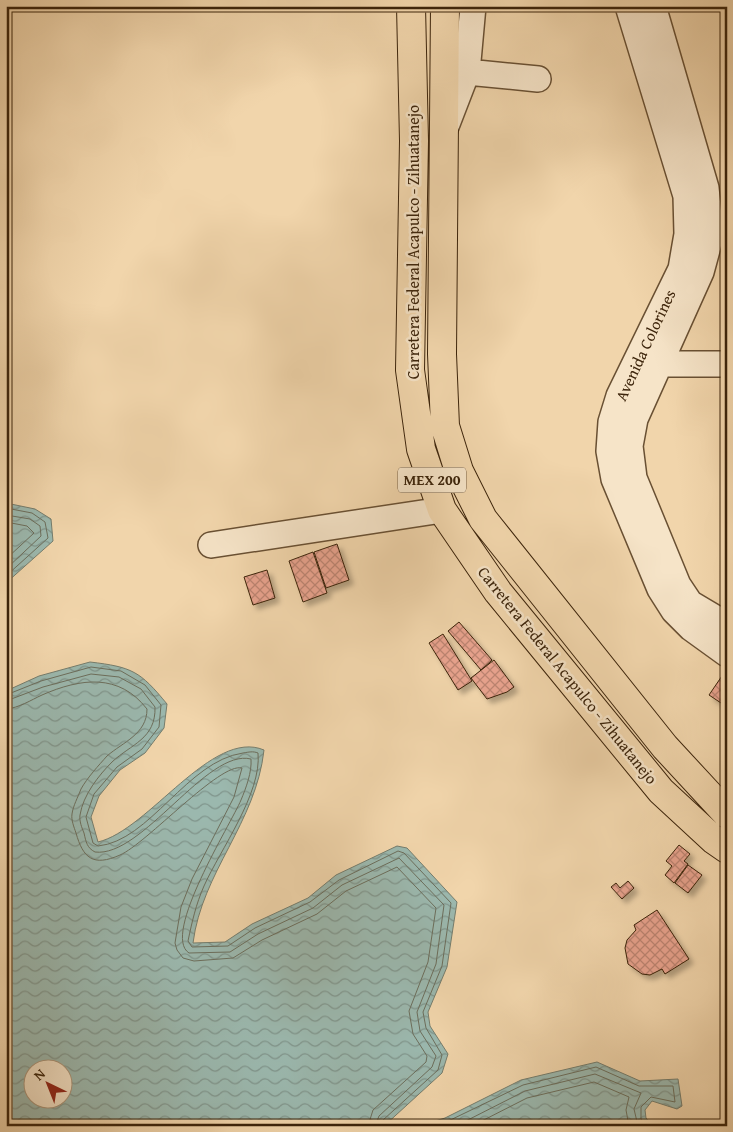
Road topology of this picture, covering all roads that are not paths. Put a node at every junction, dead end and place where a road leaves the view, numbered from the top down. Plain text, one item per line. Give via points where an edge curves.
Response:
1 (411, 6) edge
2 (445, 6) edge
3 (472, 6) edge
4 (628, 6) edge
5 (653, 6) edge
6 (468, 72) junction
7 (538, 79) dead end
8 (443, 136) junction
9 (659, 364) junction
10 (727, 364) edge
11 (442, 510) junction
12 (211, 545) dead end
13 (727, 625) edge
14 (727, 654) edge
15 (727, 814) edge
16 (727, 849) edge

1 - 11 main road, Carretera Federal Acapulco - Zihuatanejo / MEX 200 via 414,141 410,370 421,449
2 - 8 main road, Carretera Federal Acapulco - Zihuatanejo / MEX 200
3 - 6 street
4 - 14 street, Avenida Colorines via 686,196 687,234 681,269 619,396 611,422 608,451 614,479 660,589 674,611 691,628
5 - 9 street, Avenida Colorines via 706,188 711,235 701,272
6 - 7 street
6 - 8 street
8 - 15 main road, Carretera Federal Acapulco - Zihuatanejo / MEX 200 via 442,354 446,426 459,471 483,519 665,747
9 - 10 street
9 - 13 street, Avenida Colorines via 635,419 630,446 634,478 678,585 690,603
11 - 12 street
11 - 16 main road, Carretera Federal Acapulco - Zihuatanejo / MEX 200 via 498,592 661,791

